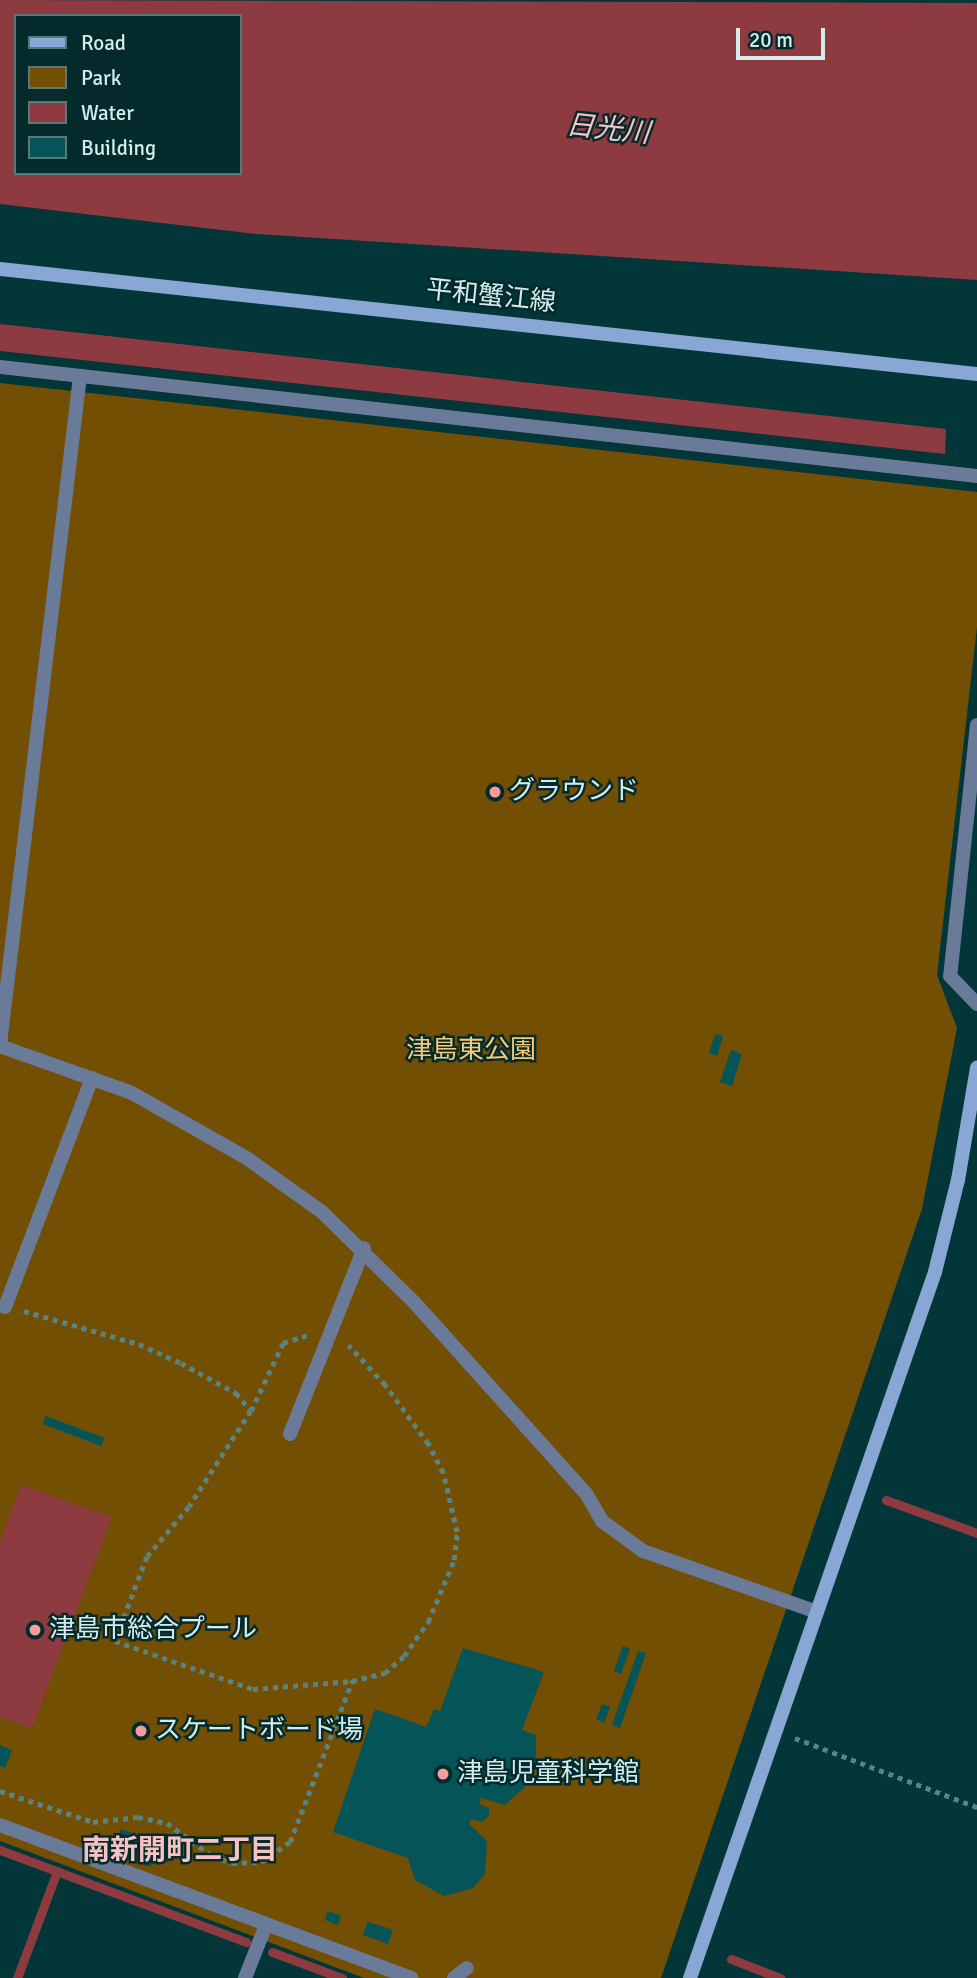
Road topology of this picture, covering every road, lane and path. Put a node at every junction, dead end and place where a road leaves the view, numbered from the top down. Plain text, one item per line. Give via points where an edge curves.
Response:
1 (0, 269) edge
2 (0, 367) edge
3 (977, 374) edge
4 (80, 376) junction
5 (977, 476) edge
6 (977, 725) edge
7 (977, 1004) edge
8 (0, 1045) edge
9 (977, 1068) edge
10 (92, 1078) junction
11 (364, 1248) junction
12 (5, 1307) joint
13 (328, 1338) junction
14 (251, 1411) junction
15 (290, 1434) dead end
16 (817, 1612) junction
17 (352, 1681) junction
18 (778, 1731) junction
19 (0, 1791) edge
20 (977, 1807) edge
21 (0, 1825) edge
22 (266, 1925) junction
23 (467, 1968) dead end
24 (245, 1978) edge
25 (411, 1978) edge
26 (454, 1978) edge
27 (690, 1978) edge

1 - 3 main road, 平和蟹江線
2 - 4 street
4 - 5 street
4 - 8 street
6 - 7 street via 950,976
8 - 10 street
9 - 16 main road via 958,1180 935,1272
10 - 11 street via 132,1093 248,1159
10 - 12 street
11 - 13 street
11 - 16 street via 587,1495 602,1521 643,1551
12 - 14 path via 139,1344 206,1374 236,1393
13 - 14 path via 305,1335 283,1343
13 - 15 street
13 - 17 path via 342,1339 360,1356 428,1444 443,1472 457,1532 454,1560 428,1622 404,1656 385,1673
14 - 17 path via 189,1507 147,1557 115,1641 253,1689
16 - 18 main road
17 - 19 path via 299,1826 290,1842 261,1862 232,1863 212,1856 167,1823 138,1817 93,1822
18 - 20 path
18 - 27 main road
21 - 22 street
22 - 24 street
22 - 25 street
23 - 26 street

